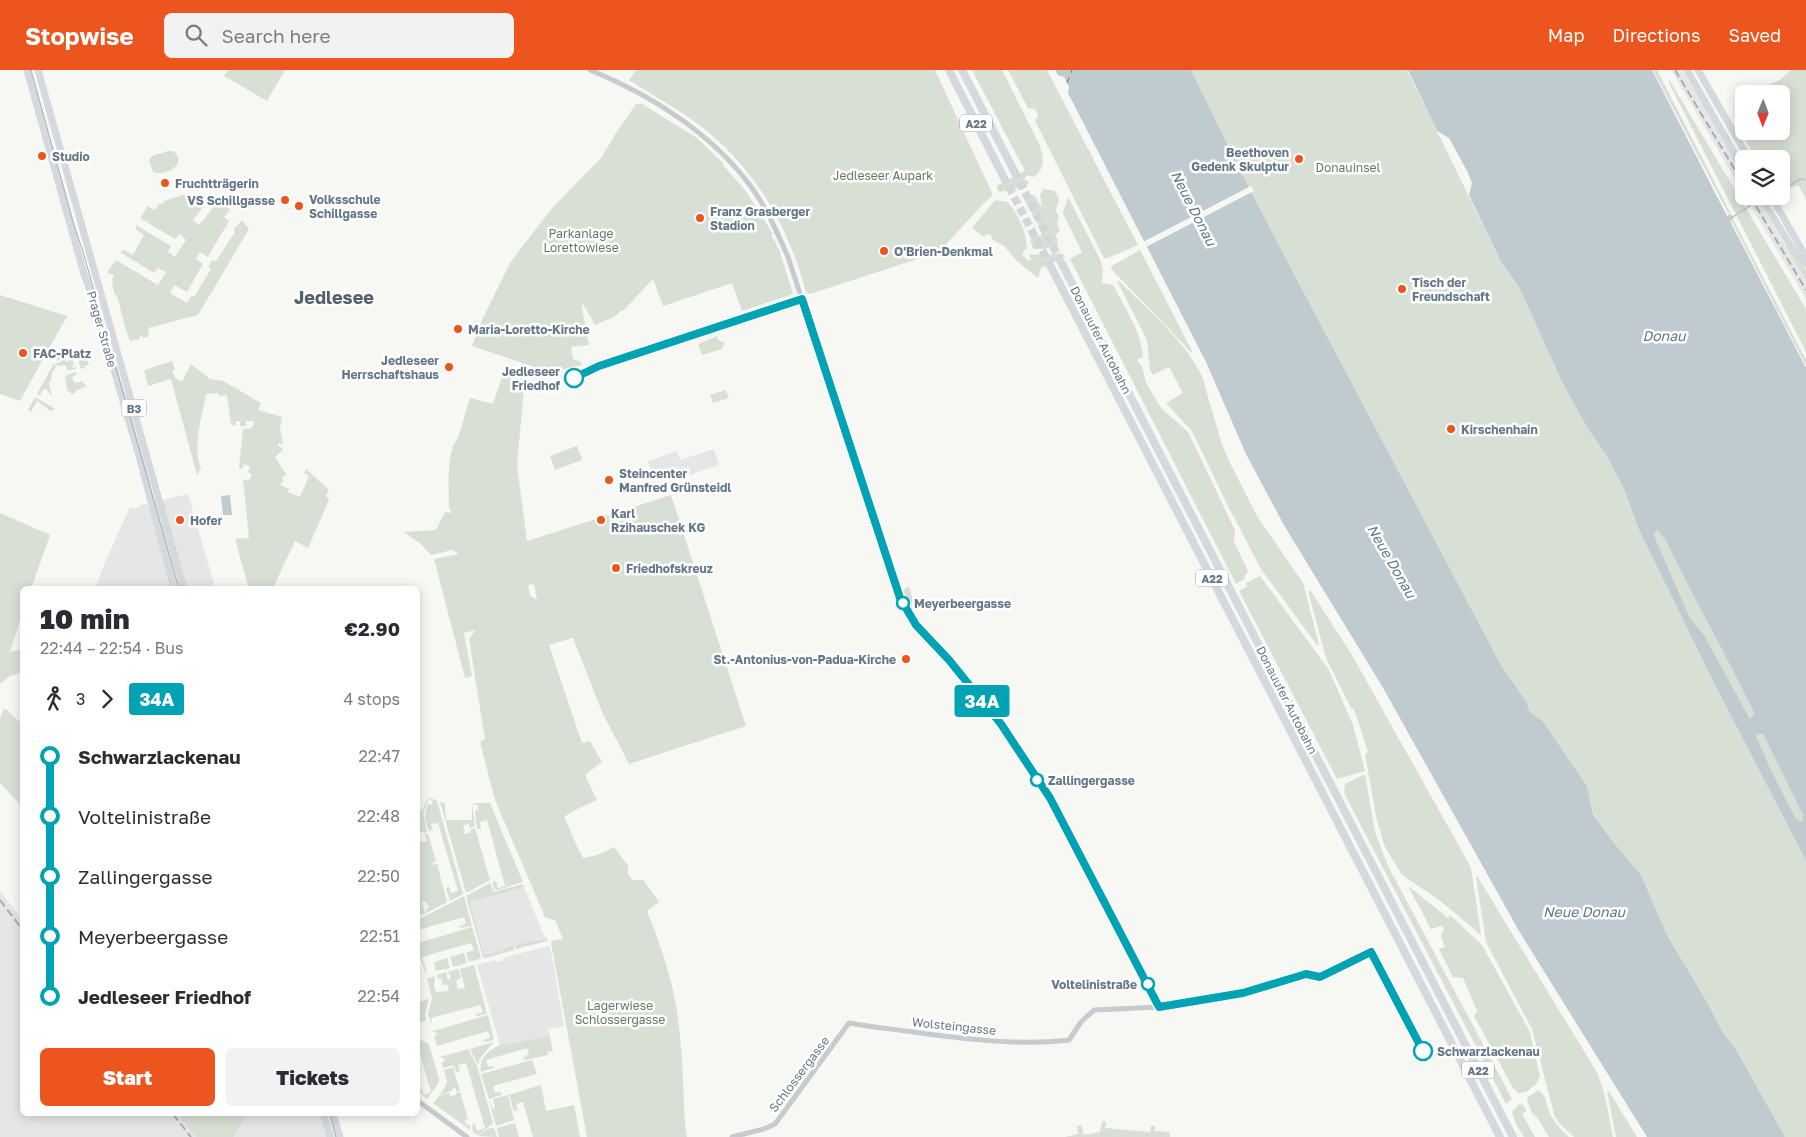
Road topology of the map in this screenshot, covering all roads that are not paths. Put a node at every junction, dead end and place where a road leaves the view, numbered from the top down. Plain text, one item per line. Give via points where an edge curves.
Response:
1 (27, 70) edge
2 (38, 70) edge
3 (590, 70) edge
4 (949, 70) edge
5 (962, 70) edge
6 (1687, 70) edge
7 (1698, 70) edge
8 (1744, 150) edge
9 (1735, 154) edge
10 (1014, 171) tunnel mouth
11 (1003, 176) tunnel mouth
12 (64, 203) junction
13 (75, 203) junction
14 (1766, 205) edge
15 (1776, 205) edge
16 (1806, 257) edge
17 (1061, 262) tunnel mouth
18 (1806, 264) edge
19 (1051, 267) tunnel mouth
20 (173, 586) edge
21 (183, 586) edge
22 (849, 1023) joint
23 (420, 1102) edge
24 (324, 1116) edge
25 (335, 1116) edge
26 (1499, 1136) edge
27 (330, 1137) edge
28 (340, 1137) edge
29 (467, 1137) edge
30 (732, 1137) edge
31 (1515, 1137) edge

1 - 12 main road, Prager Straße / B3
2 - 13 main road, Prager Straße / B3
3 - 22 street, Wolsteingasse via 698,131 726,156 773,221 788,257 900,598 916,625 1001,724 1050,798 1159,1007 1094,1010 1069,1040 1058,1041 955,1038
4 - 11 highway, A22
5 - 10 highway, A22
6 - 9 main road
7 - 8 main road
12 - 13 main road
12 - 20 main road, Prager Straße / B3 via 141,463
13 - 21 main road, Prager Straße / B3
14 - 18 main road via 1794,251
15 - 16 main road
17 - 31 highway, Donauufer Autobahn / A22
19 - 26 highway, Donauufer Autobahn / A22
22 - 30 street, Schlossergasse via 775,1124
23 - 29 street
24 - 27 main road
25 - 28 main road

